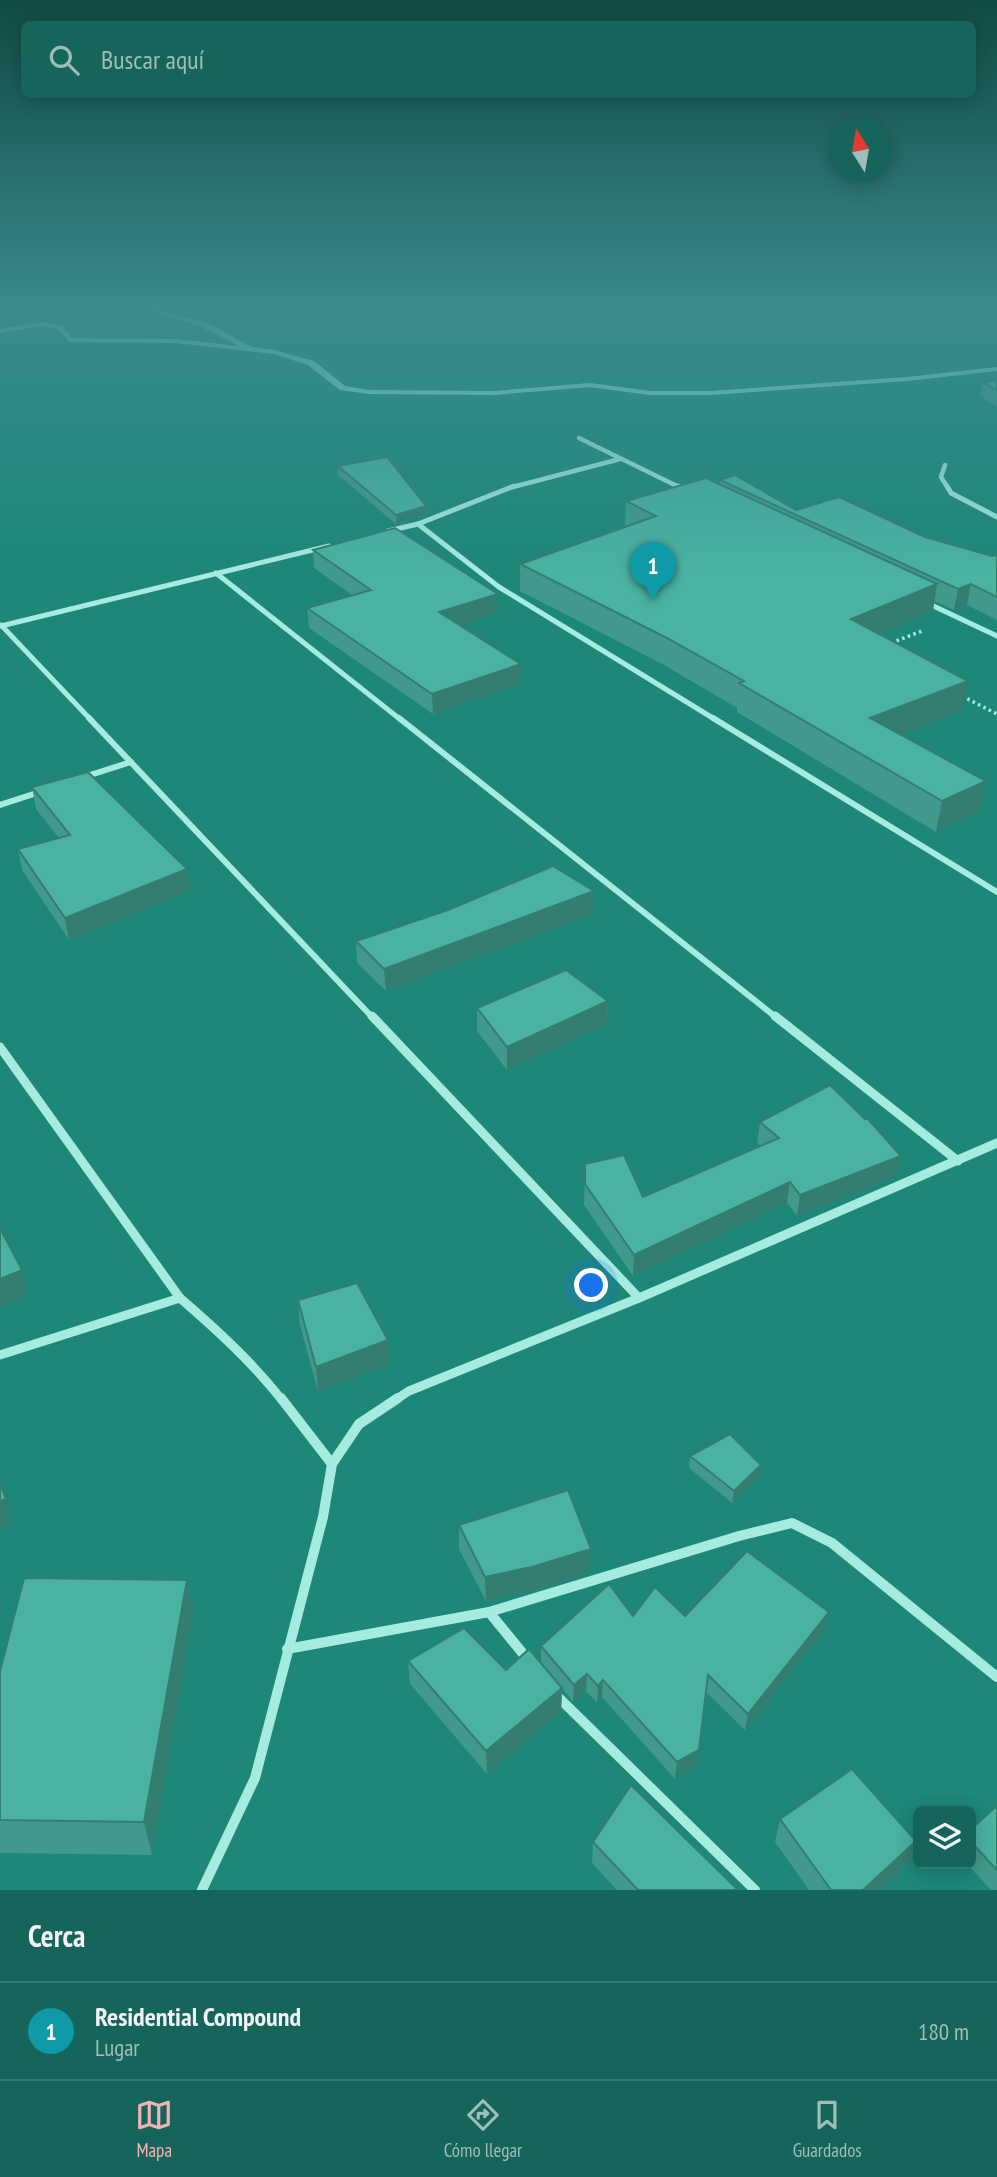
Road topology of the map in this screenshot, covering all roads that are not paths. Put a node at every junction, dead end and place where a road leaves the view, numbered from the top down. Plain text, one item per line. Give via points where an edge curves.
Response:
1 (579, 438) dead end
2 (621, 458) junction
3 (945, 465) dead end
4 (696, 494) edge
5 (997, 517) edge
6 (418, 524) junction
7 (378, 534) edge
8 (337, 544) edge
9 (216, 573) junction
10 (921, 600) edge
11 (1, 626) edge
12 (997, 636) edge
13 (131, 762) junction
14 (79, 779) edge
15 (52, 788) edge
16 (0, 805) edge
17 (997, 892) edge
18 (0, 1047) edge
19 (997, 1143) edge
20 (958, 1161) junction
21 (180, 1298) junction
22 (639, 1298) junction
23 (0, 1355) edge
24 (332, 1464) junction
25 (489, 1612) junction
26 (287, 1649) junction
27 (538, 1672) edge
28 (997, 1677) edge
29 (546, 1682) edge
30 (202, 1890) edge
31 (755, 1890) edge

1 - 2 street
2 - 4 street
2 - 6 street via 519,484
3 - 5 street via 941,477 951,493
6 - 7 street
6 - 17 street via 499,587
8 - 9 street
9 - 11 street
9 - 20 street
10 - 12 street
11 - 13 street
13 - 14 street
13 - 22 street
15 - 16 street
18 - 21 street
19 - 20 street
20 - 22 street
21 - 23 street
21 - 24 street via 260,1372
22 - 24 street via 409,1391 359,1424
24 - 26 street via 323,1517
25 - 26 street
25 - 27 street
25 - 28 street via 793,1523 832,1543
26 - 30 street via 255,1778
29 - 31 street via 570,1711

